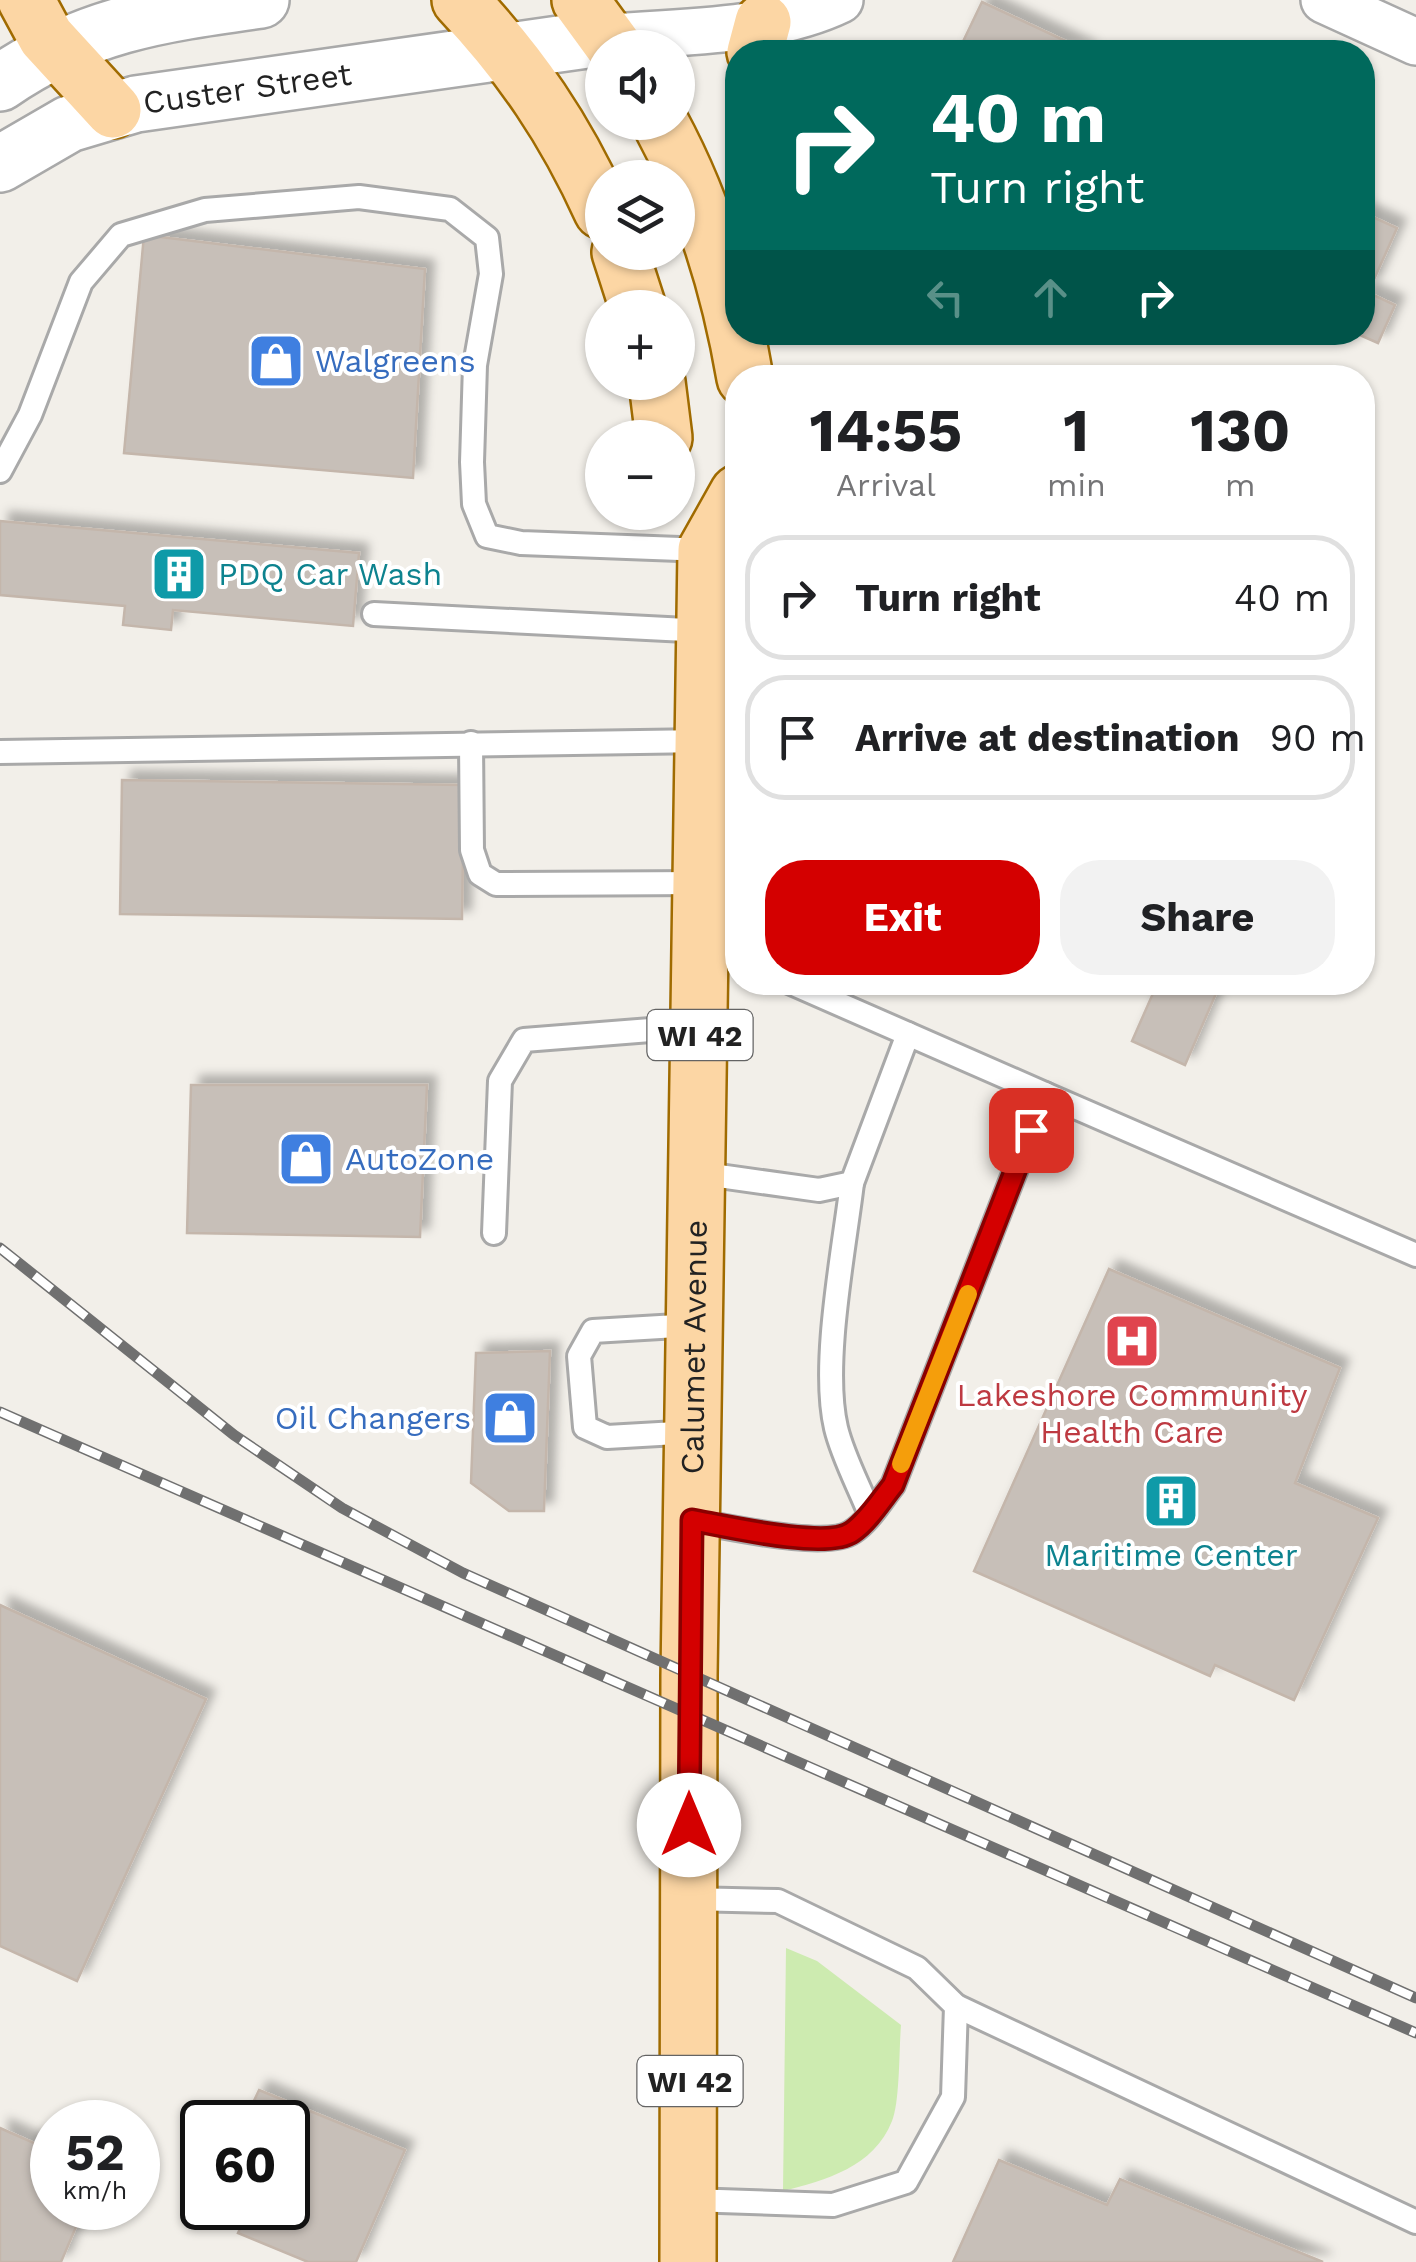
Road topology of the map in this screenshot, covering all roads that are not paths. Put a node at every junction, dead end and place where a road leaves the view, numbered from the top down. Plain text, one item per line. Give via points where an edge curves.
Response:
1 (26, 0) edge
2 (261, 0) edge
3 (460, 0) edge
4 (840, 0) edge
5 (1324, 0) edge
6 (601, 28) edge
7 (759, 38) edge
8 (1416, 42) edge
9 (57, 49) junction
10 (506, 50) junction
11 (0, 84) edge
12 (113, 110) junction
13 (668, 140) edge
14 (0, 164) edge
15 (585, 177) edge
16 (725, 290) edge
17 (0, 471) edge
18 (725, 504) edge
19 (691, 531) edge
20 (374, 614) dead end
21 (706, 630) junction
22 (704, 741) junction
23 (471, 743) junction
24 (0, 752) edge
25 (715, 861) edge
26 (720, 953) edge
27 (819, 995) edge
28 (700, 1026) junction
29 (908, 1034) junction
30 (1045, 1094) junction
31 (698, 1173) junction
32 (852, 1183) junction
33 (494, 1232) dead end
34 (1416, 1255) edge
35 (696, 1325) junction
36 (694, 1432) junction
37 (870, 1514) junction
38 (692, 1520) junction
39 (689, 1899) junction
40 (956, 2006) junction
41 (690, 2200) junction
42 (1416, 2222) edge
43 (688, 2262) edge

1 - 9 main road
2 - 9 street via 124,22
3 - 10 main road
4 - 7 street
5 - 8 street
6 - 7 street
6 - 10 street, Custer Street
9 - 11 street
9 - 12 main road
10 - 12 street, Custer Street
10 - 15 main road via 557,122
12 - 14 street, Custer Street via 53,132
13 - 16 main road
17 - 19 lane via 30,415 81,282 120,235 205,210 359,196 450,209 487,238 491,274 475,365 472,462 474,504 488,536 521,543
18 - 19 main road, Calumet Avenue / WI 42
19 - 21 main road, Calumet Avenue / WI 42
20 - 21 lane
21 - 22 main road, Calumet Avenue / WI 42
22 - 23 lane
22 - 25 main road, Calumet Avenue / WI 42
23 - 24 lane
23 - 25 lane via 472,850 480,874 496,884
25 - 26 main road, Calumet Avenue / WI 42
26 - 28 main road, Calumet Avenue / WI 42
27 - 29 lane
28 - 31 main road, Calumet Avenue / WI 42
28 - 33 lane via 524,1040 500,1081
29 - 30 lane
29 - 32 lane
30 - 34 lane
30 - 37 lane via 893,1485
31 - 32 lane via 819,1190
31 - 35 main road, Calumet Avenue / WI 42
32 - 37 lane via 832,1380 836,1428
35 - 36 main road, Calumet Avenue / WI 42
35 - 36 lane via 593,1331 580,1356 585,1426 607,1438
36 - 38 main road, Calumet Avenue / WI 42
37 - 38 lane via 851,1534 824,1541
38 - 39 main road, Calumet Avenue / WI 42
39 - 40 lane via 778,1901 917,1968
39 - 41 main road, Calumet Avenue / WI 42
40 - 41 lane via 954,2096 906,2182 833,2204
40 - 42 lane
41 - 43 main road, Calumet Avenue / WI 42

